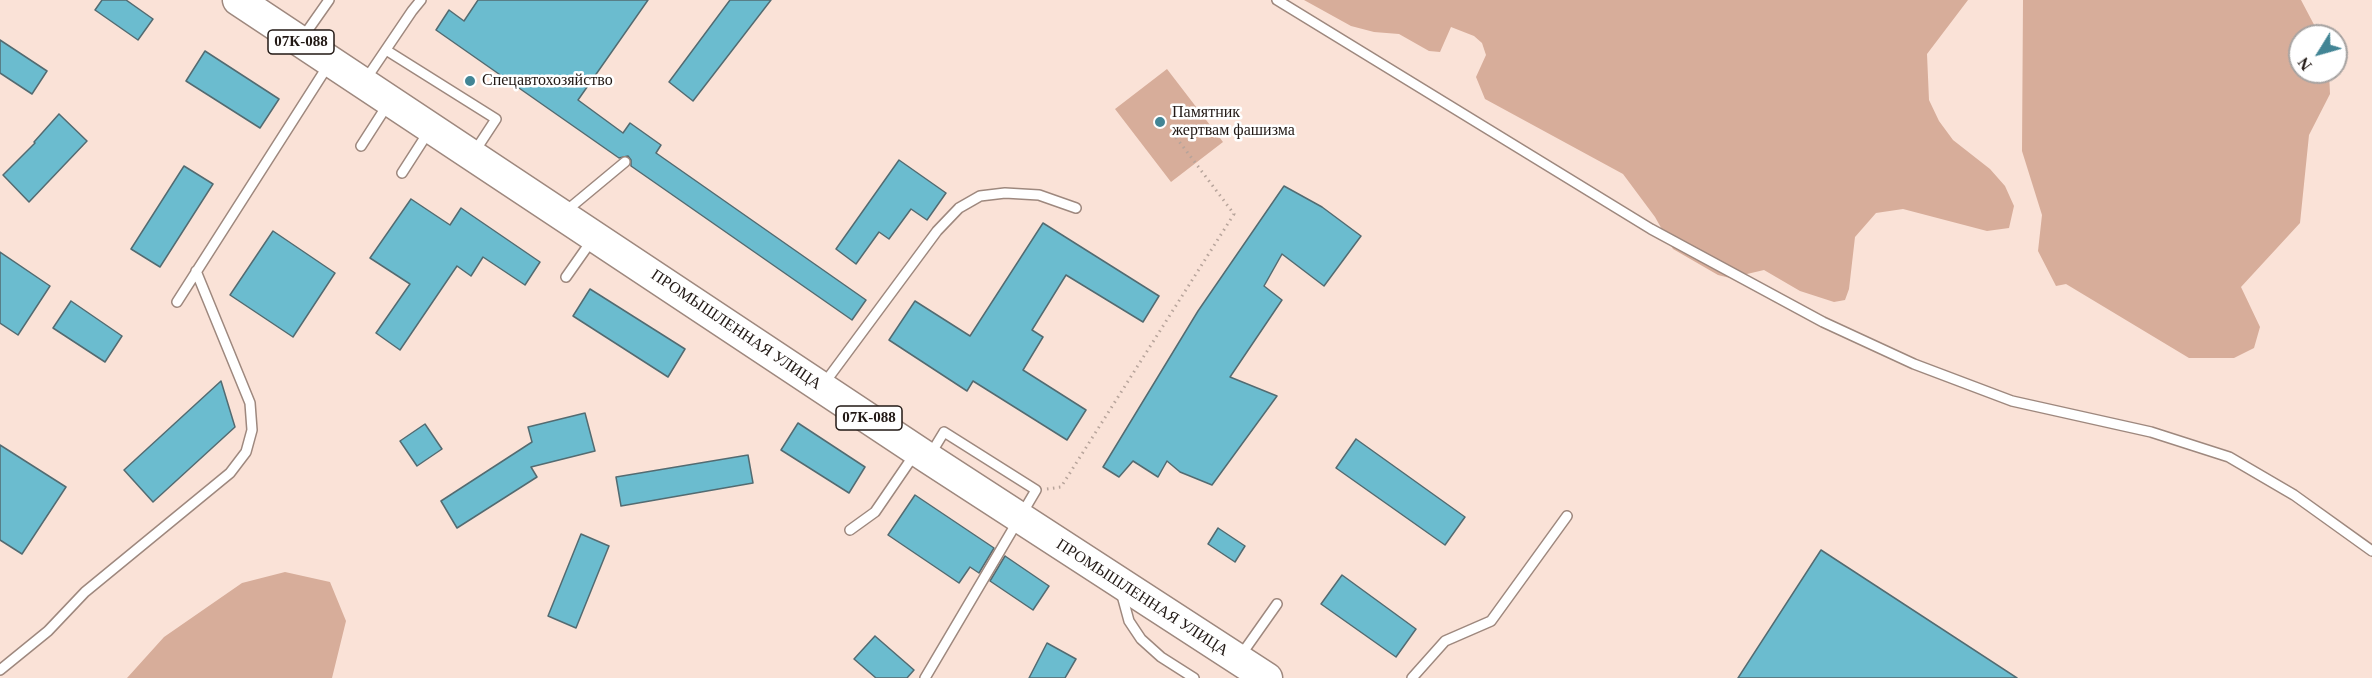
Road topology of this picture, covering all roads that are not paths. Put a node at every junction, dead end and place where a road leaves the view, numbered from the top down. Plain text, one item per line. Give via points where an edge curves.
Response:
1 (238, 0) edge
2 (329, 0) edge
3 (421, 0) edge
4 (1277, 0) edge
5 (300, 42) junction
6 (386, 50) junction
7 (330, 62) junction
8 (363, 84) junction
9 (390, 102) junction
10 (430, 129) junction
11 (361, 146) dead end
12 (472, 156) junction
13 (625, 162) dead end
14 (402, 172) dead end
15 (1076, 208) dead end
16 (562, 214) junction
17 (595, 236) junction
18 (196, 271) junction
19 (566, 277) dead end
20 (177, 302) dead end
21 (822, 387) junction
22 (923, 454) junction
23 (1567, 516) dead end
24 (1020, 518) junction
25 (850, 530) dead end
26 (2372, 551) edge
27 (1127, 588) junction
28 (1277, 604) dead end
29 (1238, 659) junction
30 (0, 670) edge
31 (925, 678) edge
32 (1194, 678) edge
33 (1267, 678) edge
34 (1412, 678) edge

1 - 5 main road, ПРОМЫШЛЕННАЯ УЛИЦА / 07К-088
2 - 5 lane
3 - 6 lane
4 - 26 lane via 1651,229 1823,322 1914,364 2012,401 2151,432 2229,457 2294,495
5 - 7 main road, ПРОМЫШЛЕННАЯ УЛИЦА / 07К-088
6 - 8 lane
6 - 12 lane via 496,119
7 - 8 main road, ПРОМЫШЛЕННАЯ УЛИЦА / 07К-088
7 - 18 lane
8 - 9 main road, ПРОМЫШЛЕННАЯ УЛИЦА / 07К-088
9 - 10 main road, ПРОМЫШЛЕННАЯ УЛИЦА / 07К-088
9 - 11 lane
10 - 12 main road, ПРОМЫШЛЕННАЯ УЛИЦА / 07К-088
10 - 14 lane
12 - 16 main road, ПРОМЫШЛЕННАЯ УЛИЦА / 07К-088
13 - 16 lane
15 - 21 lane via 1039,195 1005,193 980,196 959,208 937,231
16 - 17 main road, ПРОМЫШЛЕННАЯ УЛИЦА / 07К-088
17 - 19 lane
17 - 21 main road, ПРОМЫШЛЕННАЯ УЛИЦА / 07К-088
18 - 20 lane
18 - 30 lane via 250,403 252,430 246,452 230,473 85,592 48,631
21 - 22 main road, ПРОМЫШЛЕННАЯ УЛИЦА / 07К-088
22 - 24 main road, ПРОМЫШЛЕННАЯ УЛИЦА / 07К-088
22 - 24 lane via 944,432 1036,490
22 - 25 lane via 875,512
23 - 34 lane via 1491,621 1445,640
24 - 27 main road, ПРОМЫШЛЕННАЯ УЛИЦА / 07К-088
24 - 31 lane
27 - 29 main road, ПРОМЫШЛЕННАЯ УЛИЦА / 07К-088
27 - 32 lane via 1123,599 1129,621 1141,639
28 - 29 lane
29 - 33 main road, ПРОМЫШЛЕННАЯ УЛИЦА / 07К-088

